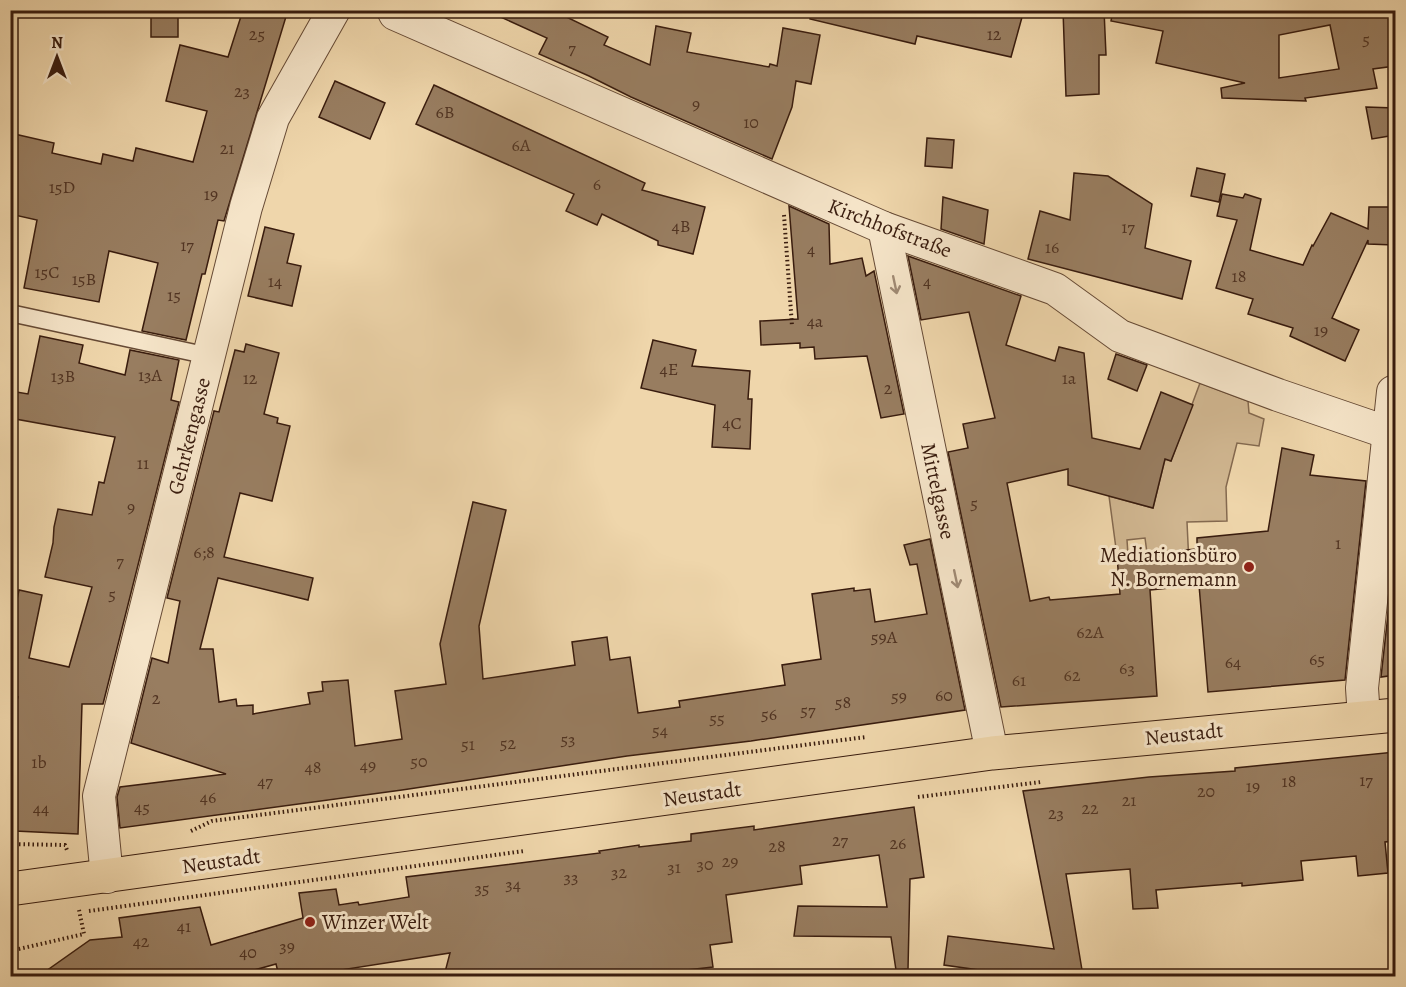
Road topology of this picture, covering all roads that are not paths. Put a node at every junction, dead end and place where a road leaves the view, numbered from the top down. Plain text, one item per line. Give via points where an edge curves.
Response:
1 (334, 10) edge
2 (393, 10) edge
3 (884, 228) junction
4 (10, 313) edge
5 (209, 356) junction
6 (1395, 392) edge
7 (1389, 433) junction
8 (1380, 717) edge
9 (992, 753) junction
10 (107, 877) junction
11 (10, 889) edge

1 - 5 street, Gehrkengasse via 273,118
2 - 3 street, Kirchhofstraße
3 - 7 street, Kirchhofstraße via 1055,289 1120,336
3 -> 9 street, Mittelgasse
4 - 5 lane
5 - 10 street, Gehrkengasse via 99,796
6 - 7 street
7 - 8 street via 1362,688
8 - 9 main road, Neustadt
9 - 10 main road, Neustadt
10 - 11 main road, Neustadt via 77,897

